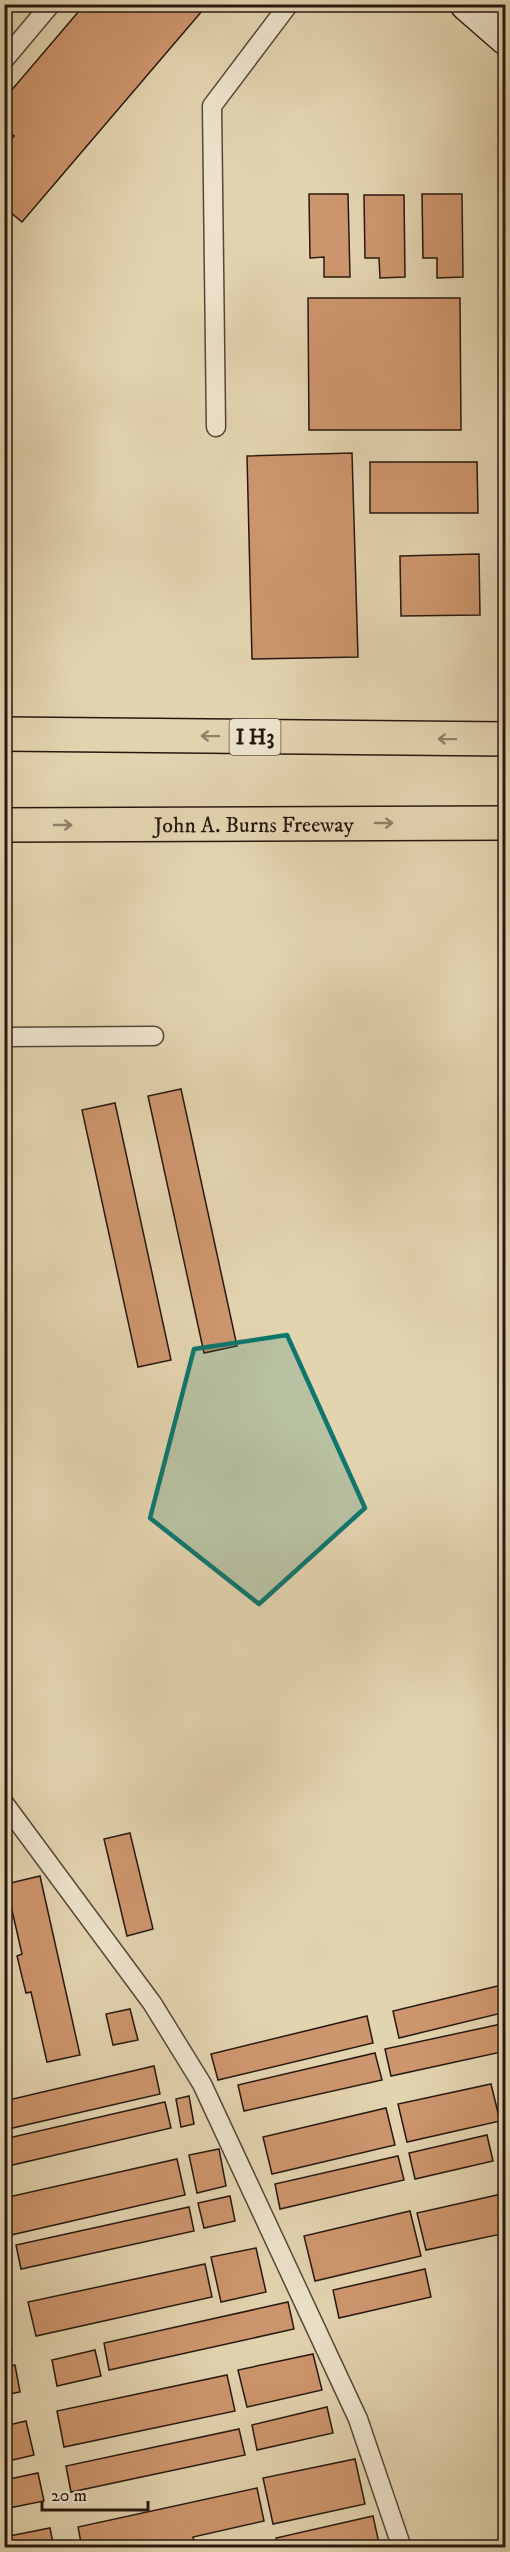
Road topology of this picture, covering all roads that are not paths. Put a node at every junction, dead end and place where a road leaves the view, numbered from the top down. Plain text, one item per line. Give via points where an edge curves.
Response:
1 (51, 4) edge
2 (289, 4) edge
3 (467, 4) edge
4 (506, 38) edge
5 (4, 60) edge
6 (216, 427) dead end
7 (4, 734) edge
8 (506, 739) edge
9 (506, 822) edge
10 (4, 825) edge
11 (154, 1036) dead end
12 (4, 1037) edge
13 (4, 1803) edge
14 (402, 2547) edge

1 - 5 lane
2 - 6 lane via 212,106
3 - 4 street
8 -> 7 highway, I H3
10 -> 9 highway, John A. Burns Freeway
11 - 12 lane
13 - 14 lane via 152,2003 202,2084 358,2419

